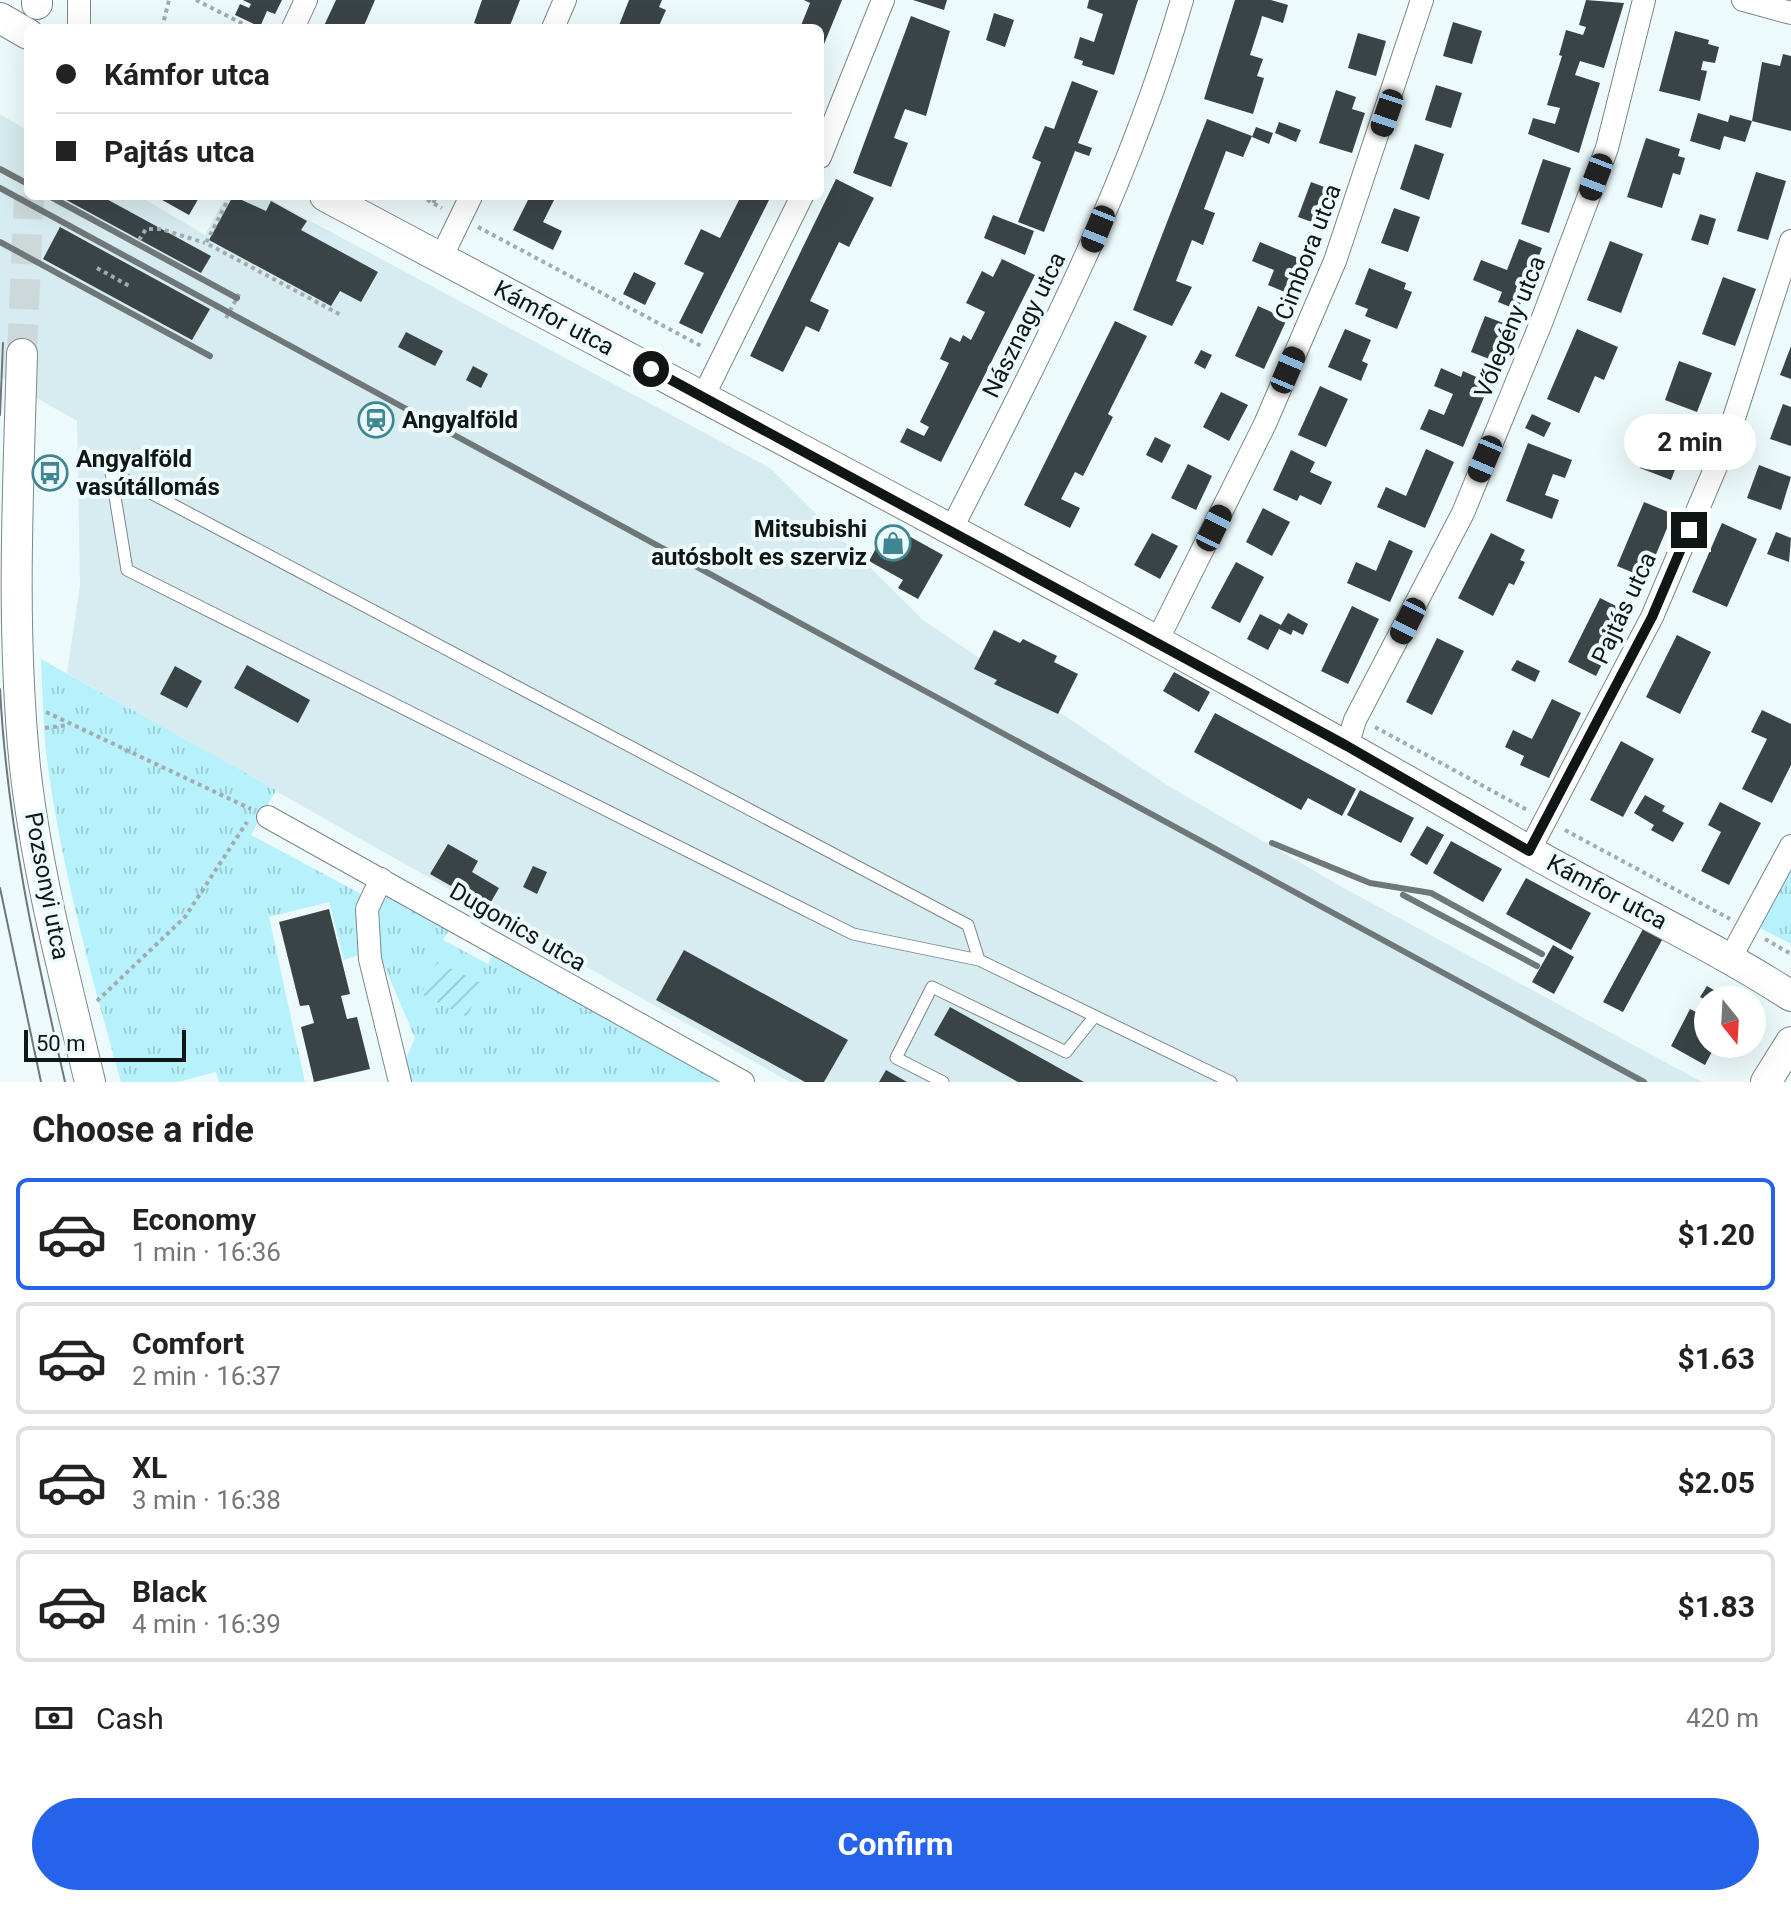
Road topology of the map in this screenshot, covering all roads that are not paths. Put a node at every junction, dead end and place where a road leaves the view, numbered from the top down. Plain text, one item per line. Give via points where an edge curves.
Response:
1 (79, 0) edge
2 (306, 0) edge
3 (565, 0) edge
4 (883, 0) edge
5 (1182, 0) edge
6 (1422, 0) edge
7 (1644, 0) edge
8 (1743, 0) edge
9 (1791, 13) edge
10 (0, 18) edge
11 (79, 24) edge
12 (295, 24) edge
13 (555, 24) edge
14 (24, 32) edge
15 (824, 147) edge
16 (332, 200) edge
17 (469, 200) edge
18 (800, 200) edge
19 (1791, 241) edge
20 (441, 258) junction
21 (22, 354) tunnel mouth
22 (703, 397) junction
23 (950, 532) junction
24 (1156, 643) junction
25 (1347, 746) junction
26 (268, 817) road end
27 (1791, 846) edge
28 (1529, 851) junction
29 (381, 879) junction
30 (1731, 957) junction
31 (979, 960) junction
32 (1791, 996) edge
33 (1094, 1017) junction
34 (1791, 1042) edge
35 (90, 1082) edge
36 (400, 1082) edge
37 (743, 1082) edge
38 (943, 1082) edge
39 (1231, 1082) edge
40 (1766, 1082) edge

1 - 11 street
2 - 12 street
3 - 13 street
4 - 15 street
5 - 23 street, Násznagy utca via 1134,143 1075,286
6 - 24 street, Cimbora utca via 1335,261 1265,424
7 - 25 street, Vőlegény utca via 1607,148 1541,323 1463,513 1355,720
8 - 9 street
10 - 14 street
16 - 20 street, Kámfor utca via 404,243
17 - 20 street
18 - 22 street
19 - 28 street, Pajtás utca via 1726,443 1652,617
20 - 22 street, Kámfor utca
21 - 35 street, Pozsonyi utca via 14,538 28,698 26,769 40,866
22 - 23 street, Kámfor utca
23 - 24 street, Kámfor utca
24 - 25 street, Kámfor utca
25 - 28 street, Kámfor utca
26 - 29 street, Dugonics utca
27 - 30 street
28 - 30 street, Kámfor utca
29 - 36 street via 367,909 370,959
29 - 37 street, Dugonics utca
30 - 32 street, Kámfor utca
31 - 31 lane via 968,925 111,472 127,570 853,934
31 - 33 lane
33 - 38 lane via 1066,1052 932,987 896,1058
33 - 39 lane
34 - 40 street

